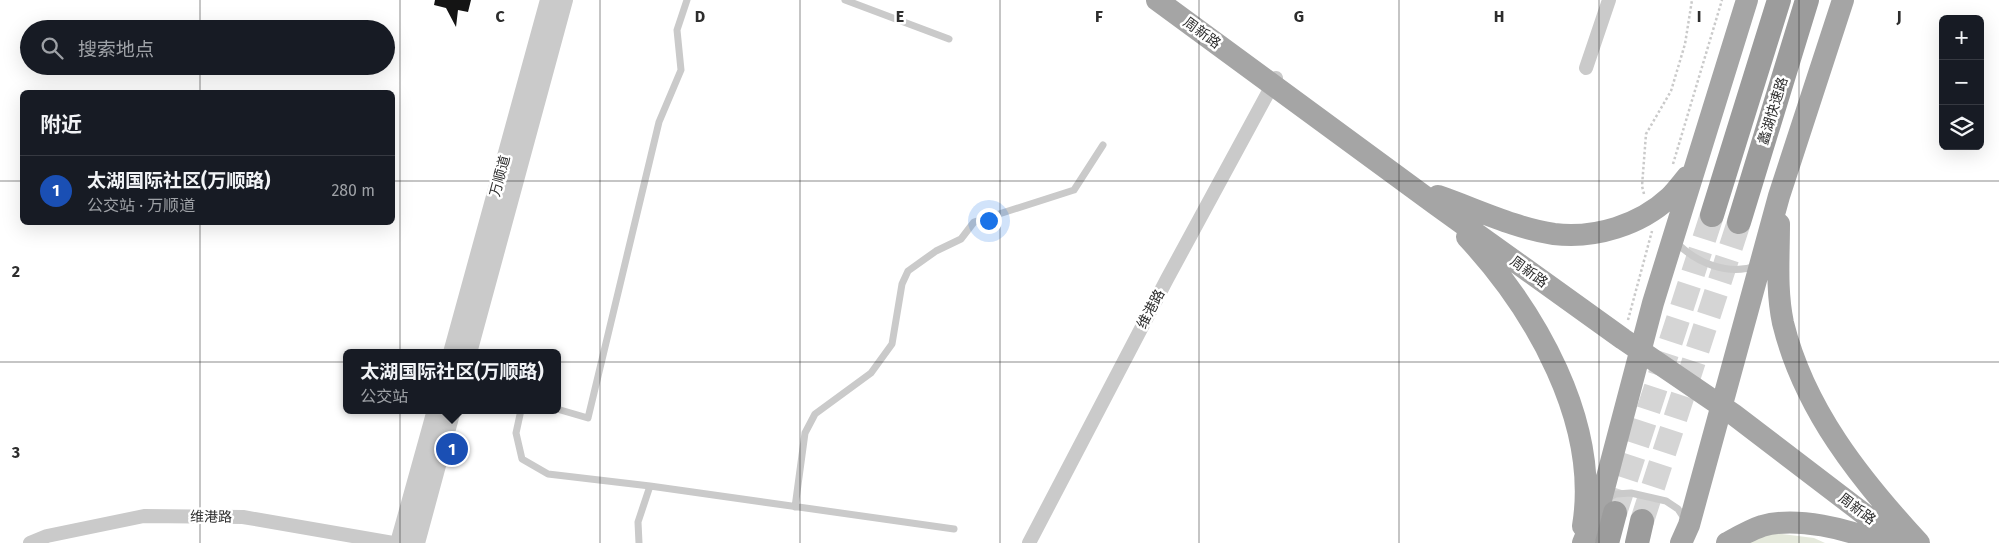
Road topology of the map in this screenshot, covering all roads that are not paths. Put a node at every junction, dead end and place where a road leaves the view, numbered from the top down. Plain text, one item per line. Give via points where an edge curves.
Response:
1 (549, 0) edge
2 (564, 0) edge
3 (687, 0) edge
4 (845, 0) edge
5 (1157, 0) edge
6 (1171, 0) edge
7 (1609, 0) edge
8 (1746, 0) edge
9 (1779, 0) edge
10 (1808, 0) edge
11 (1843, 0) edge
12 (950, 39) dead end
13 (1586, 68) dead end
14 (1277, 82) junction
15 (1103, 145) dead end
16 (1693, 170) junction
17 (1779, 196) junction
18 (1437, 200) junction
19 (1712, 215) tunnel mouth
20 (1739, 222) tunnel mouth
21 (1672, 238) junction
22 (1760, 264) junction
23 (1641, 347) junction
24 (453, 349) edge
25 (469, 349) edge
26 (1722, 403) junction
27 (561, 410) edge
28 (435, 414) edge
29 (451, 414) edge
30 (520, 414) edge
31 (650, 486) junction
32 (795, 506) junction
33 (1608, 507) junction
34 (954, 530) dead end
35 (1685, 534) edge
36 (30, 543) edge
37 (50, 543) edge
38 (351, 543) edge
39 (393, 543) edge
40 (399, 543) edge
41 (416, 543) edge
42 (639, 543) edge
43 (1029, 543) edge
44 (1037, 543) edge
45 (1580, 543) edge
46 (1584, 543) edge
47 (1607, 543) edge
48 (1727, 543) edge
49 (1880, 543) edge
50 (1902, 543) edge
51 (1911, 543) edge
52 (1919, 543) edge

1 - 24 street, 万顺道
2 - 25 street, 万顺道
3 - 27 lane via 677,30 681,70 659,122 588,418
4 - 12 lane
5 - 14 main road, 周新路
6 - 14 main road, 周新路
7 - 13 street
8 - 16 main road
9 - 19 highway, 蠡湖快速路
10 - 20 highway, 蠡湖快速路
11 - 17 main road
14 - 18 main road, 周新路
14 - 43 street, 维港路
14 - 44 street, 维港路
15 - 32 lane via 1074,190 974,222 961,239 936,251 908,271 902,284 892,344 871,373 815,414 805,434
16 - 18 main road via 1669,197 1649,212 1617,228 1585,234 1554,234
16 - 21 main road
17 - 22 main road
17 - 52 main road via 1778,284 1783,322 1796,365 1827,427 1846,456
18 - 23 main road, 周新路
18 - 45 main road via 1509,289 1540,336 1561,377 1581,448 1585,480
21 - 22 lane via 1702,262 1732,270 1747,270
21 - 23 main road
22 - 26 main road
23 - 26 main road, 周新路
23 - 33 main road
26 - 35 main road
26 - 50 main road, 周新路
26 - 51 main road, 周新路
28 - 40 street
29 - 41 street
30 - 31 lane via 516,433 522,459 548,474
31 - 32 lane
31 - 42 lane via 638,522
32 - 34 lane
33 - 35 lane via 1616,494 1631,493 1666,501 1678,509
33 - 46 main road
33 - 47 highway
36 - 39 street, 维港路 via 47,536 154,516 243,517
37 - 38 street, 维港路 via 146,522 243,524
48 - 49 main road via 1763,526 1786,523 1814,524

